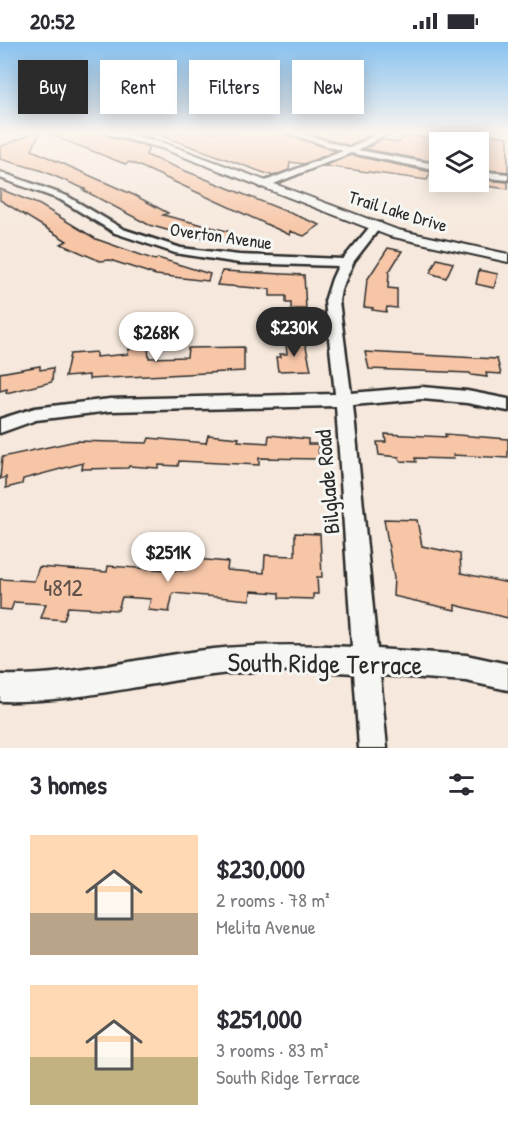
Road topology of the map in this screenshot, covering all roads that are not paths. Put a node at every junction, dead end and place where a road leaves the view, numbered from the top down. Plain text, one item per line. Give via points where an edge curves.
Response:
1 (212, 165) edge
2 (314, 165) edge
3 (0, 175) edge
4 (489, 175) edge
5 (508, 177) edge
6 (263, 185) junction
7 (377, 225) junction
8 (508, 258) edge
9 (345, 263) junction
10 (344, 400) junction
11 (508, 405) edge
12 (0, 426) edge
13 (366, 661) junction
14 (508, 677) edge
15 (0, 688) edge
16 (374, 748) edge

1 - 6 street, Trail Lake Drive
2 - 6 street
3 - 9 street, Overton Avenue via 64,198 118,231 179,251 239,260
4 - 5 street
6 - 7 street, Trail Lake Drive
7 - 8 street, Trail Lake Drive via 403,235
7 - 9 street, Bilglade Road
9 - 10 street, Bilglade Road via 333,288 332,301
10 - 11 street via 422,393
10 - 12 street via 110,405 35,414
10 - 13 street, Bilglade Road
13 - 14 street, South Ridge Terrace via 472,669
13 - 15 street, South Ridge Terrace via 232,660 93,683
13 - 16 street, Bilglade Road

